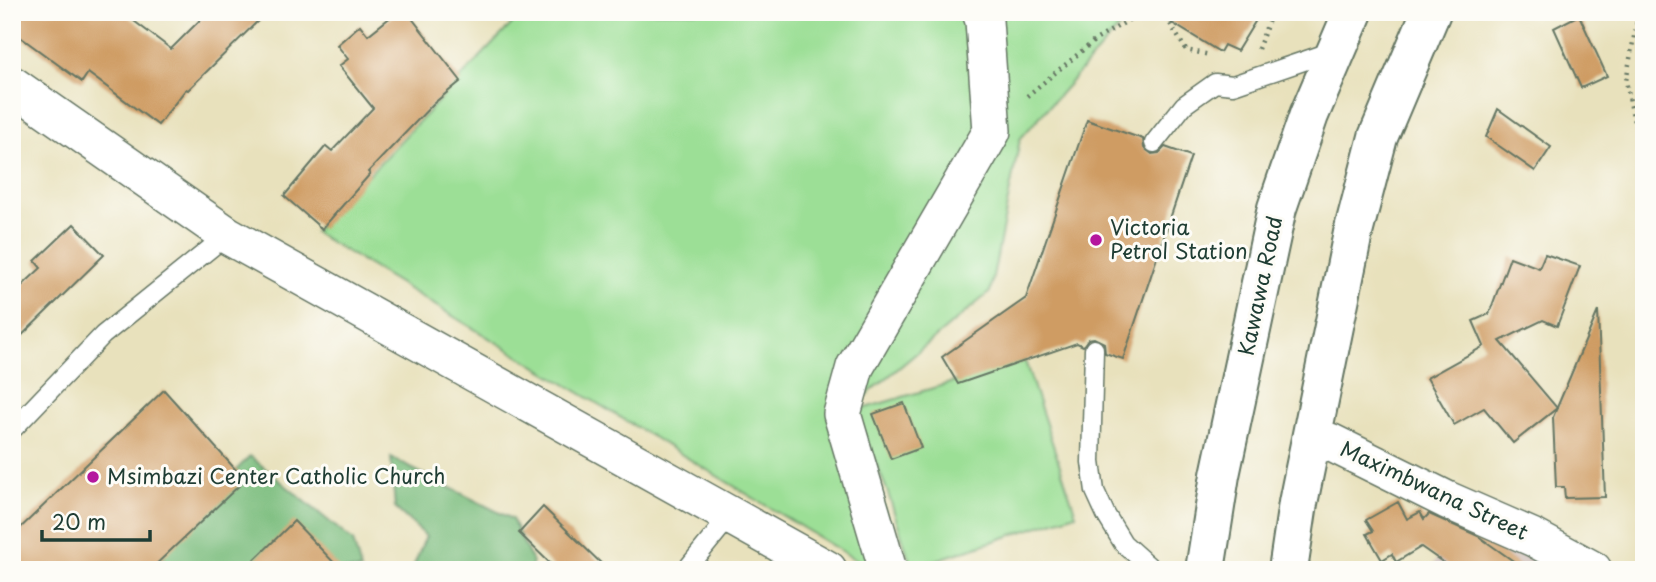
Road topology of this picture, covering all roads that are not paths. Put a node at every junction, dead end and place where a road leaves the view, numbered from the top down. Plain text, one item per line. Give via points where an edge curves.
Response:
1 (981, 12) edge
2 (1353, 12) edge
3 (1431, 12) edge
4 (1338, 48) junction
5 (12, 85) edge
6 (1154, 143) dead end
7 (227, 235) junction
8 (1094, 349) dead end
9 (12, 430) edge
10 (1310, 446) junction
11 (730, 516) junction
12 (686, 570) edge
13 (828, 570) edge
14 (888, 570) edge
15 (1153, 570) edge
16 (1205, 570) edge
17 (1287, 570) edge
18 (1593, 570) edge

1 - 14 street via 992,131 855,368 842,414
2 - 4 main road, Kawawa Road
3 - 10 main road via 1378,137 1353,233
4 - 6 lane via 1233,85 1214,83 1184,105
4 - 16 main road, Kawawa Road via 1277,208 1220,475
5 - 7 street
7 - 9 lane via 103,335
7 - 11 street
8 - 15 lane via 1091,461 1095,491 1123,542
10 - 17 main road
10 - 18 street, Maximbwana Street via 1330,442
11 - 12 lane
11 - 13 street

